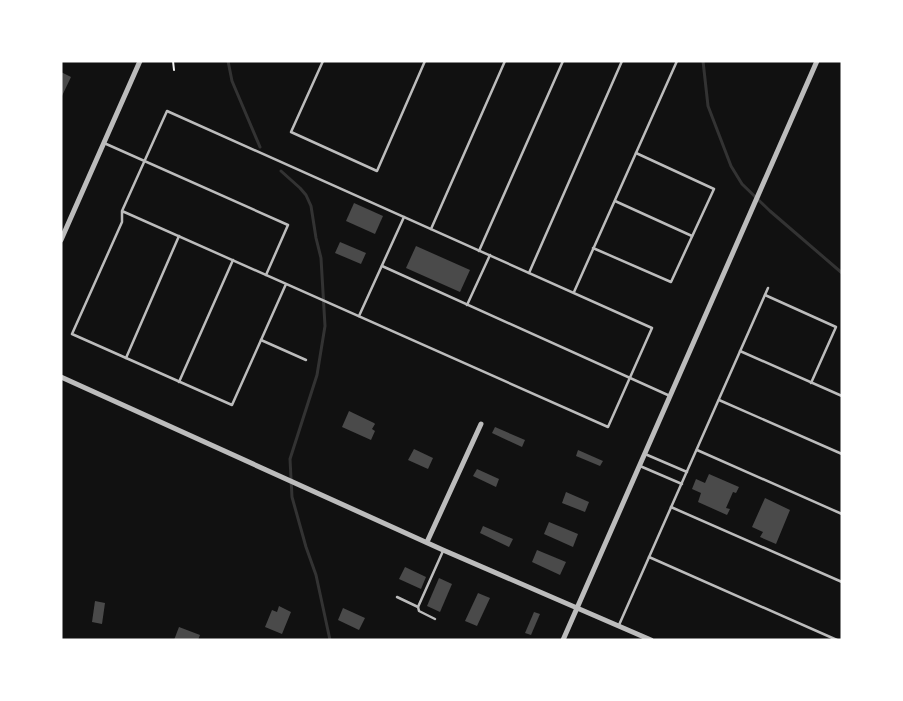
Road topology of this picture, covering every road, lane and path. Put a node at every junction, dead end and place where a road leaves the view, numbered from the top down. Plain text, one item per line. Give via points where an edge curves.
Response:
1 (140, 61) edge
2 (173, 61) edge
3 (323, 61) edge
4 (425, 61) edge
5 (505, 61) edge
6 (563, 61) edge
7 (622, 61) edge
8 (677, 61) edge
9 (817, 61) edge
10 (174, 70) dead end
11 (104, 143) junction
12 (636, 153) junction
13 (145, 161) junction
14 (615, 201) junction
15 (122, 211) junction
16 (404, 217) junction
17 (431, 229) junction
18 (179, 236) junction
19 (692, 236) junction
20 (61, 240) edge
21 (593, 248) junction
22 (480, 251) junction
23 (490, 255) junction
24 (233, 260) junction
25 (382, 266) junction
26 (529, 272) junction
27 (266, 275) junction
28 (286, 284) junction
29 (768, 288) dead end
30 (574, 292) junction
31 (765, 295) junction
32 (467, 305) junction
33 (359, 316) junction
34 (261, 340) junction
35 (740, 351) junction
36 (126, 358) junction
37 (306, 360) dead end
38 (61, 377) edge
39 (630, 377) junction
40 (179, 382) junction
41 (812, 382) junction
42 (671, 396) junction
43 (842, 396) edge
44 (719, 400) junction
45 (480, 424) dead end
46 (697, 450) junction
47 (645, 454) junction
48 (842, 454) edge
49 (640, 466) junction
50 (686, 472) junction
51 (682, 484) junction
52 (671, 507) junction
53 (842, 514) edge
54 (427, 542) junction
55 (443, 550) junction
56 (649, 558) junction
57 (842, 582) edge
58 (397, 597) dead end
59 (418, 606) junction
60 (577, 608) junction
61 (435, 620) dead end
62 (619, 626) junction
63 (563, 640) edge
64 (651, 640) edge
65 (837, 640) edge

1 - 11 street
2 - 10 path
3 - 4 lane via 291,132 377,171
5 - 17 lane
6 - 22 lane
7 - 26 lane
8 - 12 lane
9 - 42 street
11 - 13 lane
11 - 20 street
12 - 14 lane
12 - 19 lane via 714,189
13 - 15 lane
13 - 16 lane via 167,111
13 - 27 lane via 288,225
14 - 19 lane
14 - 21 lane
15 - 18 lane
15 - 36 lane via 122,222 72,334
16 - 17 lane
16 - 25 lane
17 - 22 lane
18 - 24 lane
18 - 36 lane
19 - 21 lane via 671,282
21 - 30 lane
22 - 23 lane
23 - 26 lane
23 - 32 lane
24 - 27 lane
24 - 40 lane
25 - 32 lane
25 - 33 lane
26 - 30 lane
27 - 28 lane
28 - 33 lane
28 - 34 lane
29 - 31 lane
30 - 39 lane via 652,328
31 - 35 lane
31 - 41 lane via 836,327
32 - 39 lane
33 - 39 lane via 608,427
34 - 37 lane
34 - 40 lane via 232,405
35 - 41 lane
35 - 44 lane
36 - 40 lane
38 - 54 street
39 - 42 lane
41 - 43 lane
42 - 47 street
44 - 46 lane
44 - 48 lane
45 - 54 street
46 - 50 lane
46 - 53 lane
47 - 49 street
47 - 50 lane
49 - 51 lane
49 - 60 street
50 - 51 lane
51 - 52 lane
52 - 56 lane
52 - 57 lane
54 - 55 street
55 - 59 lane
55 - 60 street
56 - 62 lane
56 - 65 lane
58 - 59 lane
59 - 61 lane via 419,611
60 - 62 street
60 - 63 street
62 - 64 street

